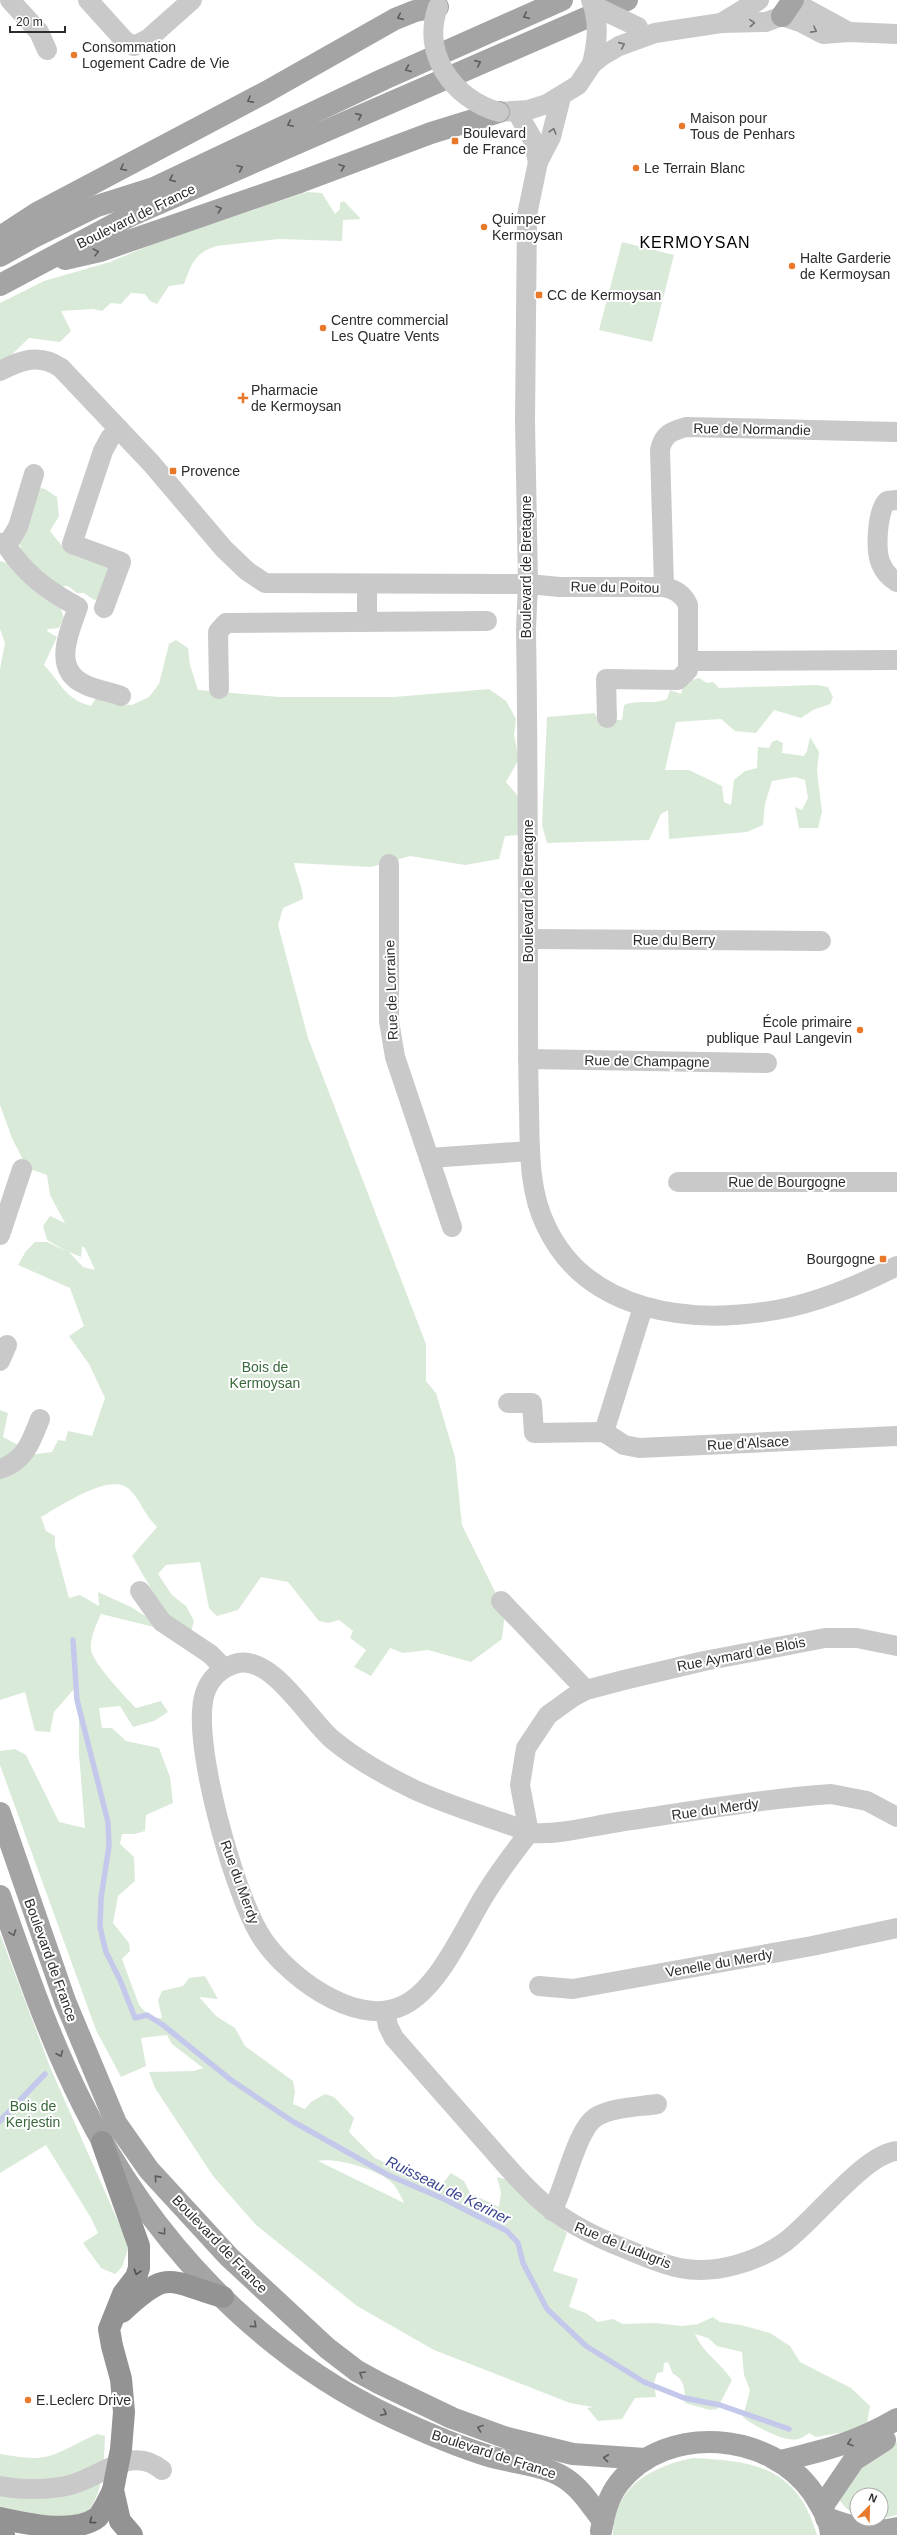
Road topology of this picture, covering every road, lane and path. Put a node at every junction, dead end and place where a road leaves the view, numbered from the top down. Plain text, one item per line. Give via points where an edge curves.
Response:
1 (10, 0) edge
2 (88, 0) edge
3 (192, 0) edge
4 (562, 0) edge
5 (627, 0) edge
6 (759, 0) edge
7 (592, 3) edge
8 (440, 4) edge
9 (790, 4) edge
10 (721, 23) junction
11 (647, 30) junction
12 (897, 34) edge
13 (47, 50) dead end
14 (592, 64) junction
15 (561, 97) junction
16 (508, 112) junction
17 (538, 162) junction
18 (0, 237) edge
19 (0, 256) edge
20 (31, 267) junction
21 (0, 285) edge
22 (0, 371) edge
23 (119, 429) junction
24 (897, 432) edge
25 (34, 474) dead end
26 (897, 500) edge
27 (2, 543) edge
28 (897, 582) edge
29 (528, 584) junction
30 (367, 585) junction
31 (664, 587) junction
32 (104, 608) dead end
33 (487, 621) dead end
34 (367, 622) junction
35 (897, 660) edge
36 (688, 661) junction
37 (219, 689) dead end
38 (121, 696) dead end
39 (608, 718) dead end
40 (389, 864) dead end
41 (528, 939) junction
42 (821, 941) dead end
43 (528, 1059) junction
44 (767, 1063) dead end
45 (530, 1151) junction
46 (429, 1158) junction
47 (22, 1169) dead end
48 (678, 1182) dead end
49 (897, 1182) edge
50 (452, 1227) dead end
51 (0, 1235) edge
52 (897, 1266) edge
53 (643, 1307) junction
54 (508, 1403) dead end
55 (40, 1419) dead end
56 (604, 1432) junction
57 (897, 1436) edge
58 (0, 1469) edge
59 (140, 1591) dead end
60 (501, 1601) dead end
61 (897, 1646) edge
62 (224, 1668) junction
63 (586, 1690) junction
64 (0, 1812) edge
65 (897, 1817) edge
66 (529, 1833) junction
67 (0, 1896) edge
68 (897, 1928) edge
69 (539, 1986) dead end
70 (385, 2011) junction
71 (657, 2104) dead end
72 (102, 2142) junction
73 (897, 2151) edge
74 (552, 2210) junction
75 (223, 2297) junction
76 (111, 2323) junction
77 (897, 2419) edge
78 (897, 2432) edge
79 (645, 2459) junction
80 (781, 2461) junction
81 (118, 2464) junction
82 (162, 2470) dead end
83 (0, 2486) edge
84 (113, 2490) junction
85 (0, 2518) edge
86 (826, 2520) edge
87 (601, 2528) edge
88 (897, 2528) edge
89 (0, 2534) edge
90 (4, 2535) edge
91 (132, 2535) edge

1 - 13 street via 39,32
2 - 3 street via 125,41 134,46 148,39
4 -> 19 main road, Boulevard de France via 154,188 97,206
20 -> 5 main road, Boulevard de France via 130,216
6 - 10 street
7 - 11 street, bridge
7 - 14 street, bridge via 597,36
8 - 16 street, bridge via 434,17 434,39 444,72 456,88 471,100
8 -> 18 main road via 395,19 266,92 37,213
10 -> 9 street via 766,22
9 - 12 street via 800,22 822,34
10 - 11 street
14 -> 11 street
14 - 15 street via 584,78
15 - 16 street via 537,108
17 -> 15 street, Boulevard de Bretagne via 551,137
16 - 17 street, Boulevard de Bretagne via 533,140
20 -> 16 main road via 100,251 431,133
17 - 29 street, Boulevard de Bretagne via 527,215 525,421
20 - 21 main road, Boulevard de France
22 - 23 street, Rue du Poitou via 30,359 42,359 56,364
23 - 30 street, Rue du Poitou via 224,549 256,578 264,583 278,584
23 - 32 street via 103,451 72,544 121,562
24 - 31 street, Rue de Normandie via 686,427 672,431 663,438 660,450
25 - 27 street via 15,533 9,542
26 - 28 street via 882,506 879,538 880,564
27 - 38 street via 35,580 78,607 66,642 64,657 74,678 87,686
29 - 30 street, Rue du Poitou
29 - 31 street, Rue du Poitou via 560,587
29 - 41 street, Boulevard de Bretagne
30 - 34 street
31 - 36 street, Rue du Poitou via 679,592 688,605
33 - 34 street
34 - 37 street via 226,622 218,632
35 - 36 street
36 - 39 street, Rue du Poitou via 688,670 678,680 606,679
40 - 46 street, Rue de Lorraine via 389,1021 392,1046
41 - 42 street, Rue du Berry
41 - 43 street, Boulevard de Bretagne
43 - 44 street, Rue de Champagne
43 - 45 street, Boulevard de Bretagne
45 - 46 street
45 - 53 street, Boulevard de Bretagne via 536,1198 554,1242 591,1281 608,1293
46 - 50 street, Rue de Lorraine
47 - 51 street
48 - 49 street, Rue de Bourgogne
52 - 53 street, Boulevard de Bretagne via 823,1298 777,1310 701,1315
53 - 56 street
54 - 56 street via 532,1403 534,1433
55 - 58 street via 23,1455 18,1461
56 - 57 street, Rue d'Alsace via 624,1445 639,1448
59 - 62 street via 162,1622 210,1654
60 - 63 street
61 - 63 street, Rue Aymard de Blois via 857,1638 825,1638 704,1660
62 - 66 street, Rue du Merdy via 243,1662 261,1667 280,1681 332,1739 356,1756 429,1796
62 - 70 street, Rue du Merdy via 211,1681 204,1696 204,1738 217,1815 252,1921 270,1948 308,1983 354,2008
63 - 66 street, Rue Aymard de Blois via 548,1715 526,1748 520,1785
79 -> 64 main road, Boulevard de France via 573,2454 507,2438 452,2418 378,2383 327,2348 229,2257 149,2170 116,2123 65,2001
65 - 66 street, Rue du Merdy via 867,1801 831,1794
66 - 70 street, Rue du Merdy via 489,1888 434,1977 406,2004
67 -> 72 main road, Boulevard de France via 45,2020 67,2072
68 - 69 street, Venelle du Merdy via 573,1989
70 - 74 street, Rue de Ludugris via 394,2038 519,2180
71 - 74 street via 597,2116 587,2124 565,2184
72 -> 75 main road, Boulevard de France via 136,2196 174,2247
72 -> 76 highway via 140,2246 136,2277 123,2294
73 - 74 street, Rue de Ludugris via 884,2154 866,2165 821,2210 771,2252 752,2260 722,2266 692,2269 670,2265 574,2226
75 - 76 highway via 179,2283 162,2282 143,2293
75 -> 87 main road, Boulevard de France via 289,2353 365,2403 459,2446 563,2477 580,2491
76 - 81 highway via 109,2335 123,2396 124,2429
77 -> 80 main road via 864,2438 829,2450
78 - 86 main road via 854,2460
79 - 80 main road via 662,2450 707,2442 738,2444
79 - 87 main road via 619,2483 609,2500
80 - 86 main road via 805,2482
81 - 82 street via 138,2459 147,2460
81 - 83 street via 98,2475 55,2488 29,2490
81 - 84 highway
84 -> 85 highway via 97,2517 79,2529 64,2530
84 - 91 highway via 120,2521
86 - 88 main road via 861,2530
89 - 90 highway

